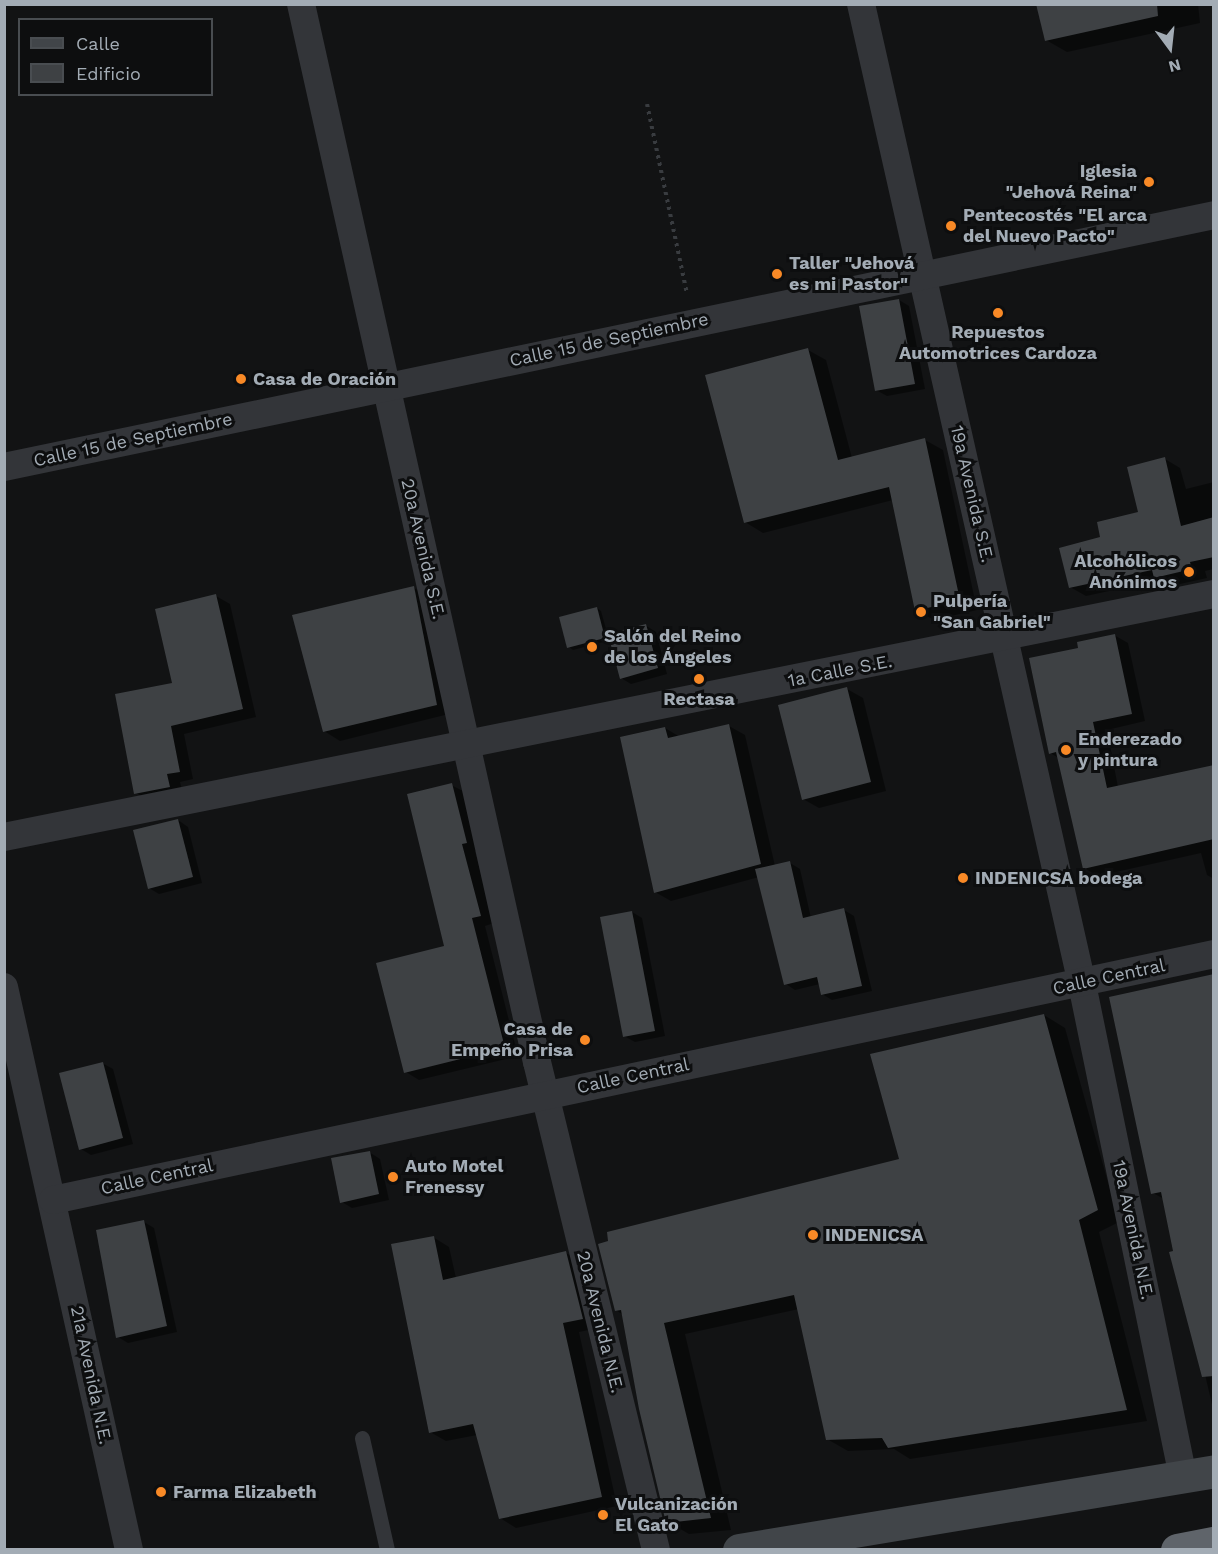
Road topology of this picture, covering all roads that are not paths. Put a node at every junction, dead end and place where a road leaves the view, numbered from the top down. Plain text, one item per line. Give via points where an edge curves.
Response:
1 (301, 4) edge
2 (861, 4) edge
3 (1214, 215) edge
4 (922, 276) junction
5 (387, 386) junction
6 (4, 468) edge
7 (1214, 594) edge
8 (1004, 638) junction
9 (467, 745) junction
10 (4, 837) edge
11 (1214, 954) edge
12 (1082, 984) junction
13 (4, 987) edge
14 (544, 1094) junction
15 (53, 1200) junction
16 (362, 1438) dead end
17 (1198, 1474) edge
18 (129, 1550) edge
19 (387, 1550) edge
20 (656, 1550) edge
21 (739, 1550) edge

1 - 5 street, 20a Avenida S.E.
2 - 4 street, 19a Avenida S.E.
3 - 4 street, Calle 15 de Septiembre
4 - 5 street, Calle 15 de Septiembre
4 - 8 street, 19a Avenida S.E.
5 - 6 street, Calle 15 de Septiembre
5 - 9 street, 20a Avenida S.E.
7 - 8 street, 1a Calle S.E.
8 - 9 street, 1a Calle S.E.
8 - 12 street, 19a Avenida S.E.
9 - 10 street, 1a Calle S.E.
9 - 14 street, 20a Avenida S.E.
11 - 12 street, Calle Central
12 - 14 street, Calle Central
12 - 17 street, 19a Avenida N.E.
13 - 15 street, 21a Avenida N.E.
14 - 15 street, Calle Central
14 - 20 street, 20a Avenida N.E.
15 - 18 street, 21a Avenida N.E.
16 - 19 lane
17 - 21 street

